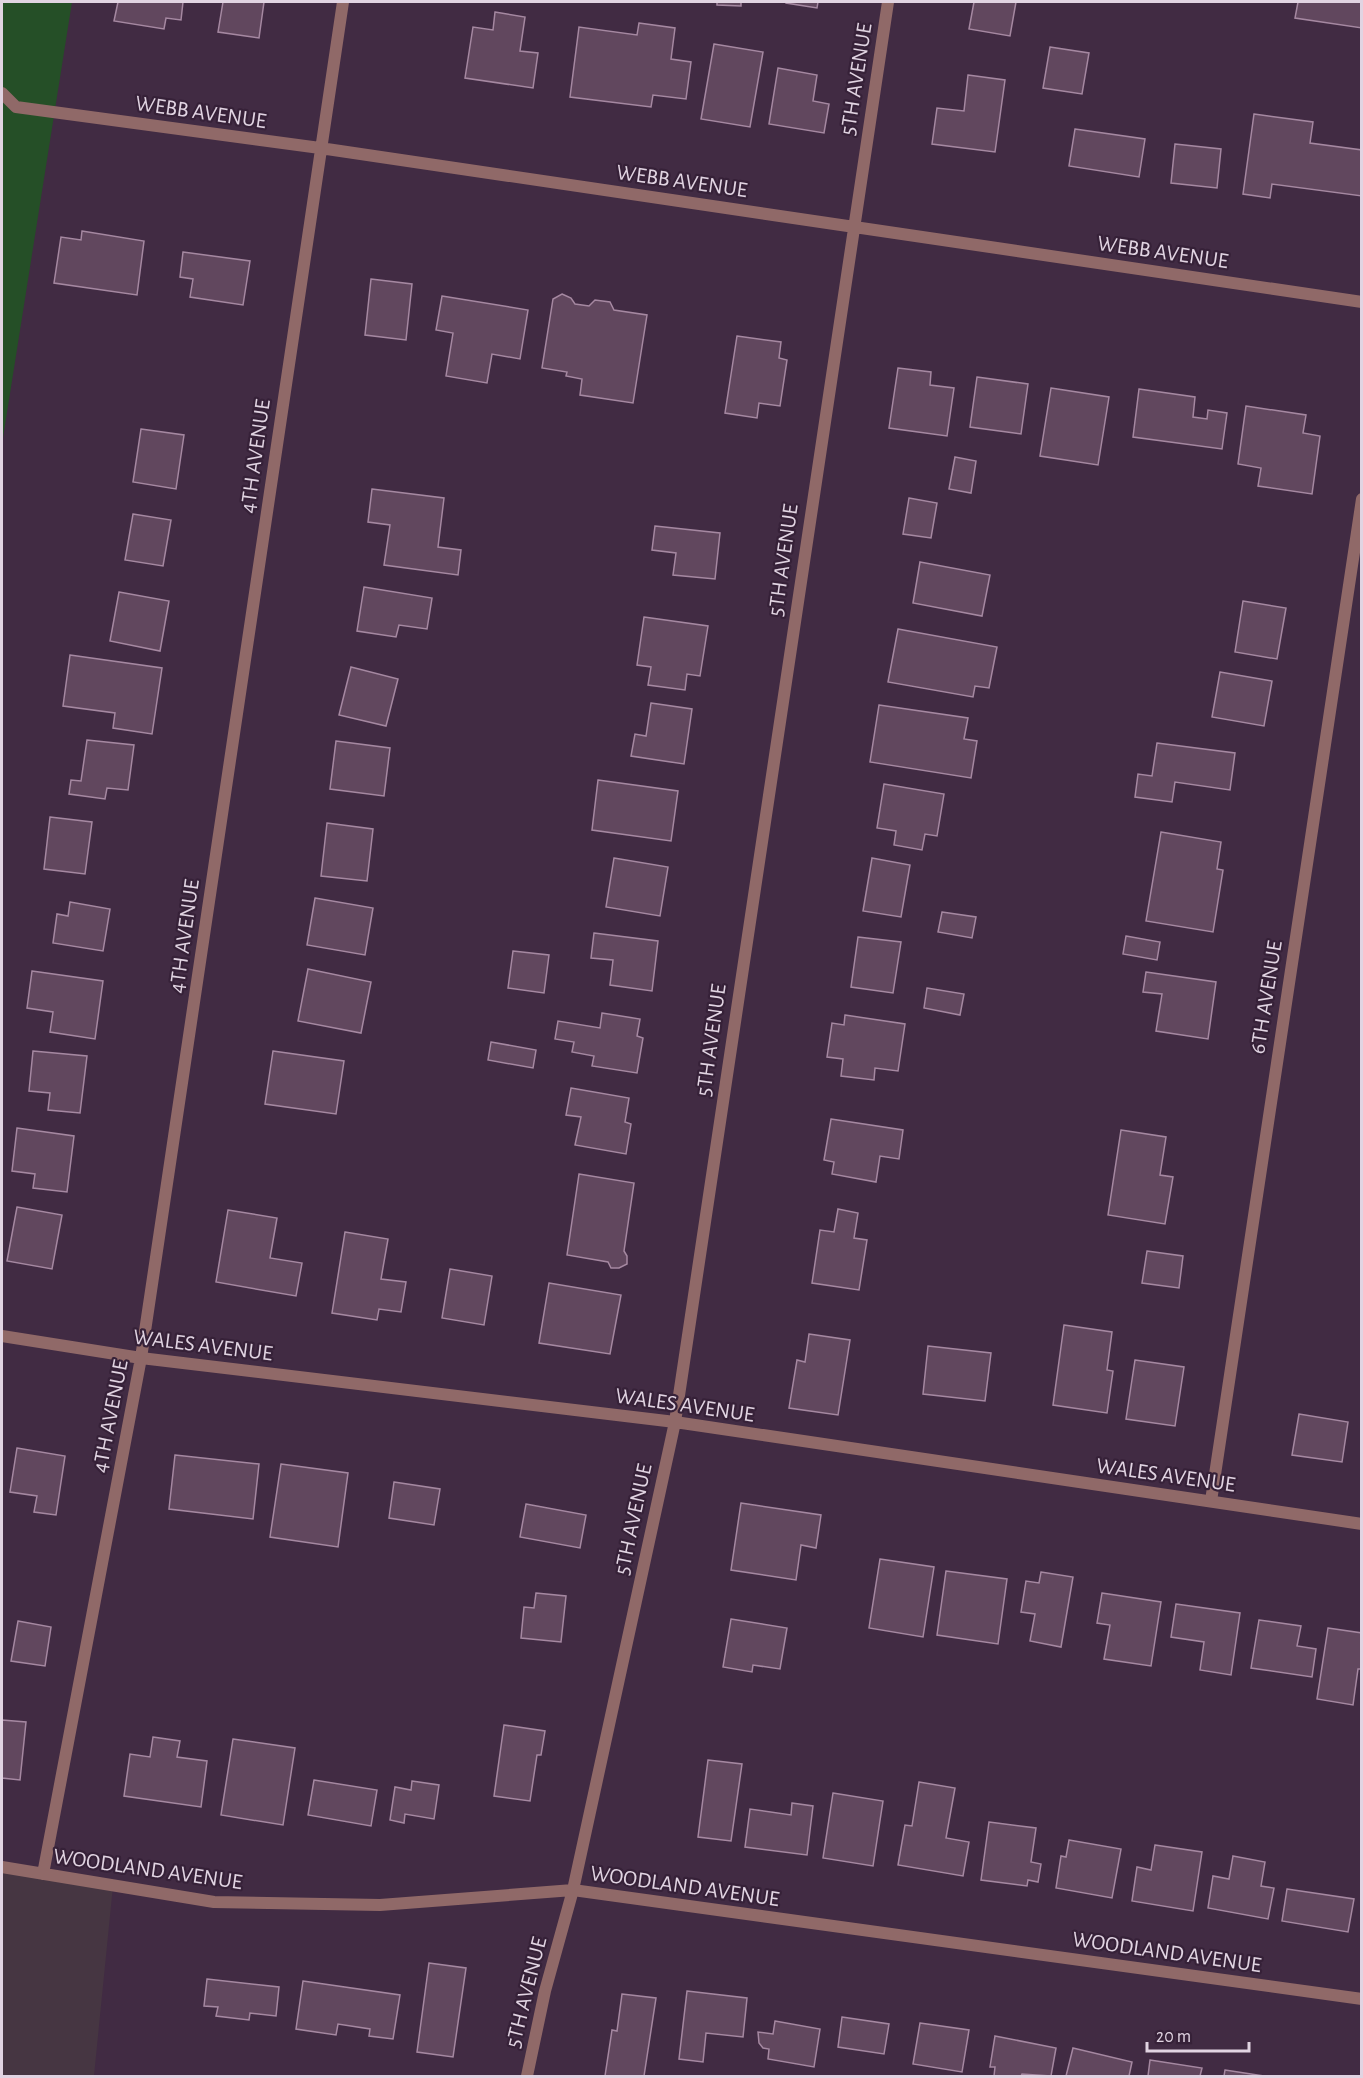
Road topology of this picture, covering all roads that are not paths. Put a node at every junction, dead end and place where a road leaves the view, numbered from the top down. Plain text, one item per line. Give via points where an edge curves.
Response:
1 (343, 2) edge
2 (888, 2) edge
3 (2, 93) edge
4 (320, 148) junction
5 (853, 227) junction
6 (1362, 302) edge
7 (1362, 499) edge
8 (2, 1336) edge
9 (141, 1358) junction
10 (675, 1422) junction
11 (1211, 1502) junction
12 (1362, 1524) edge
13 (2, 1867) edge
14 (44, 1874) junction
15 (573, 1890) junction
16 (1362, 1999) edge
17 (527, 2076) edge

1 - 4 street, 4TH AVENUE
2 - 5 street, 5TH AVENUE
3 - 4 street, WEBB AVENUE via 16,107
4 - 5 street, WEBB AVENUE
4 - 9 street, 4TH AVENUE
5 - 6 street, WEBB AVENUE
5 - 10 street, 5TH AVENUE
7 - 11 street, 6TH AVENUE
8 - 9 street, WALES AVENUE
9 - 10 street, WALES AVENUE
9 - 14 street, 4TH AVENUE
10 - 11 street, WALES AVENUE
10 - 15 street, 5TH AVENUE
11 - 12 street, WALES AVENUE
13 - 14 street, WOODLAND AVENUE
14 - 15 street, WOODLAND AVENUE via 236,1903 380,1905
15 - 16 street, WOODLAND AVENUE
15 - 17 street, 5TH AVENUE

